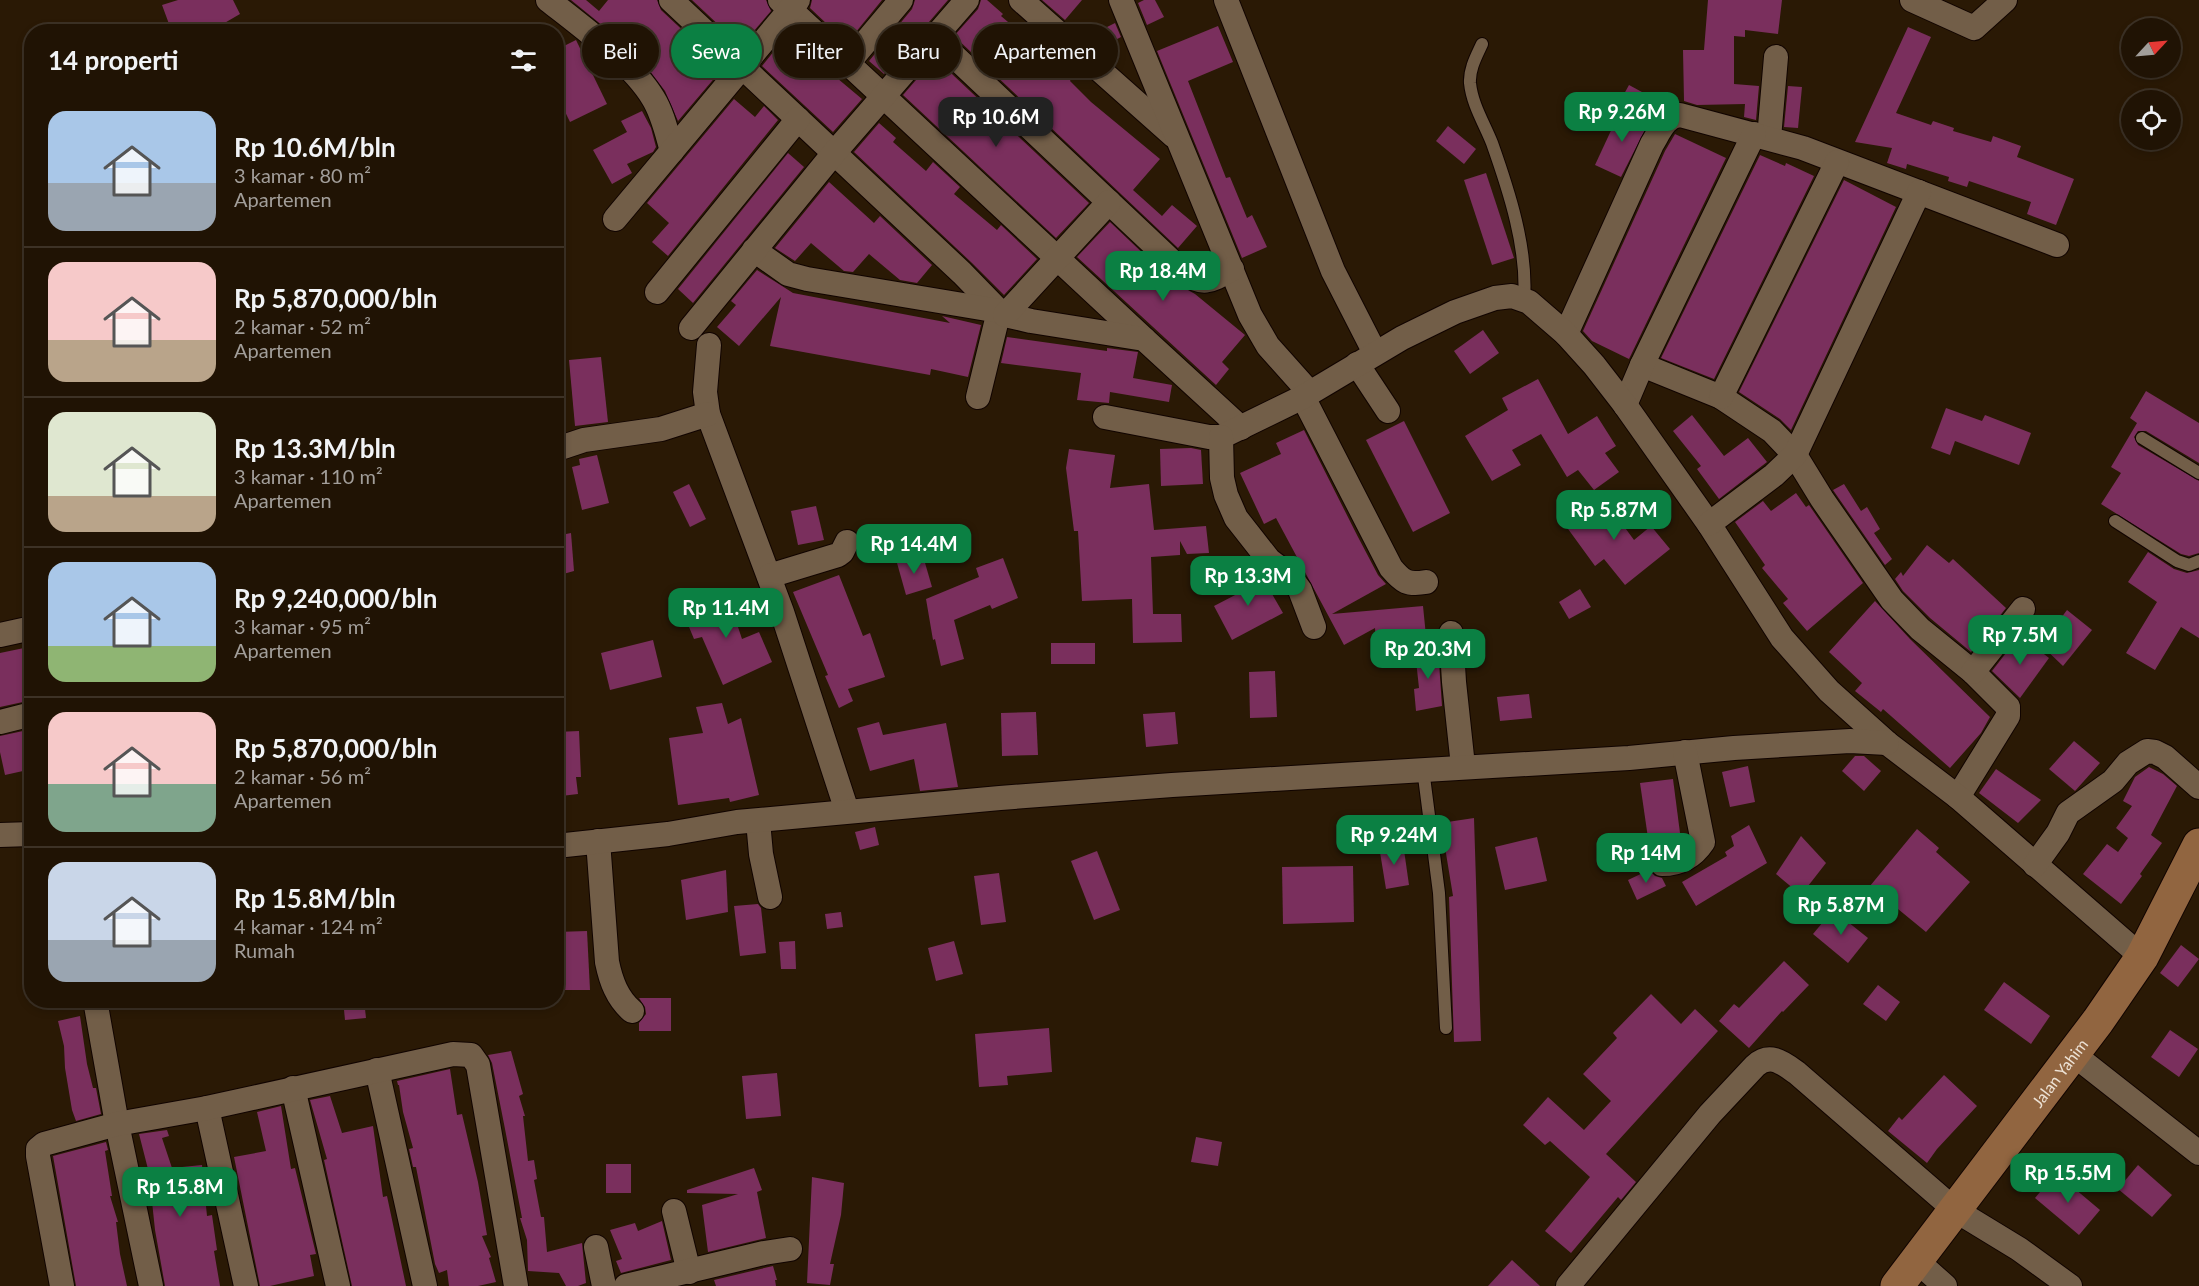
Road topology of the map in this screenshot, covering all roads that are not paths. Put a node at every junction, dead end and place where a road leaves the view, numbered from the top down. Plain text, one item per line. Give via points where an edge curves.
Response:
1 (548, 0) edge
2 (670, 0) edge
3 (902, 0) edge
4 (967, 0) edge
5 (1021, 0) edge
6 (1121, 0) edge
7 (1226, 0) edge
8 (1912, 0) edge
9 (2005, 0) edge
10 (789, 3) edge
11 (695, 24) edge
12 (810, 24) edge
13 (947, 24) edge
14 (762, 40) edge
15 (864, 44) edge
16 (1482, 44) dead end
17 (1776, 57) dead end
18 (961, 63) edge
19 (733, 78) edge
20 (752, 78) edge
21 (864, 78) edge
22 (900, 78) edge
23 (884, 97) junction
24 (798, 119) junction
25 (1761, 136) junction
26 (1178, 140) junction
27 (672, 151) junction
28 (834, 153) junction
29 (1837, 162) junction
30 (1919, 192) junction
31 (1109, 202) junction
32 (615, 219) dead end
33 (2057, 245) dead end
34 (754, 250) junction
35 (1059, 259) junction
36 (1232, 269) junction
37 (657, 292) dead end
38 (1524, 300) junction
39 (1002, 313) junction
40 (691, 327) dead end
41 (1566, 334) junction
42 (1144, 339) junction
43 (709, 345) dead end
44 (1366, 359) junction
45 (1642, 365) junction
46 (1307, 395) junction
47 (978, 397) dead end
48 (1721, 397) junction
49 (1625, 405) junction
50 (1388, 411) dead end
51 (708, 414) junction
52 (1105, 417) dead end
53 (1231, 432) junction
54 (2142, 438) dead end
55 (564, 447) edge
56 (1795, 455) junction
57 (2199, 473) edge
58 (2115, 521) dead end
59 (1709, 524) junction
60 (847, 542) dead end
61 (2199, 561) edge
62 (769, 576) junction
63 (1426, 582) dead end
64 (2023, 609) dead end
65 (1314, 627) dead end
66 (24, 630) edge
67 (1452, 633) dead end
68 (0, 635) edge
69 (1973, 672) junction
70 (24, 716) edge
71 (0, 722) edge
72 (1887, 743) junction
73 (1684, 752) junction
74 (1463, 766) junction
75 (1423, 769) junction
76 (2199, 787) edge
77 (1958, 797) junction
78 (848, 811) junction
79 (758, 821) junction
80 (24, 834) edge
81 (0, 835) edge
82 (598, 842) junction
83 (564, 845) edge
84 (2199, 845) edge
85 (1662, 864) dead end
86 (2036, 865) junction
87 (770, 897) dead end
88 (2142, 957) junction
89 (96, 1008) edge
90 (632, 1011) dead end
91 (1446, 1028) dead end
92 (2073, 1054) junction
93 (377, 1070) junction
94 (293, 1088) junction
95 (207, 1108) junction
96 (117, 1124) junction
97 (2199, 1153) edge
98 (1955, 1210) junction
99 (674, 1211) dead end
100 (597, 1247) dead end
101 (790, 1249) dead end
102 (1908, 1274) edge
103 (696, 1276) edge
104 (62, 1286) edge
105 (151, 1286) edge
106 (246, 1286) edge
107 (338, 1286) edge
108 (425, 1286) edge
109 (516, 1286) edge
110 (604, 1286) edge
111 (626, 1286) edge
112 (1568, 1286) edge
113 (1944, 1286) edge
114 (2070, 1286) edge

1 - 27 street via 614,55 645,88 661,115
2 - 11 street
3 - 15 street
4 - 13 street
5 - 26 street
6 - 26 street
7 - 44 street
8 - 9 street via 1974,28
10 - 12 street
10 - 14 street
16 - 38 lane via 1470,80 1477,110 1508,191 1526,278
17 - 25 street
18 - 31 street
19 - 27 street
20 - 24 street
21 - 23 street
22 - 23 street
23 - 28 street
23 - 35 street
24 - 28 street
24 - 37 street
25 - 29 street
25 - 41 street via 1680,115 1668,119 1652,144
25 - 45 street
26 - 36 street
27 - 32 street
28 - 34 street
28 - 39 street
29 - 30 street
29 - 48 street
30 - 33 street
30 - 56 street
31 - 35 street
31 - 36 street via 1192,279 1210,281
34 - 39 street via 776,267 797,276
34 - 40 street
35 - 39 street
35 - 42 street
36 - 46 street via 1250,315 1268,346
38 - 41 street
38 - 44 street via 1512,296 1495,298 1455,312
39 - 42 street
39 - 47 street
41 - 49 street
42 - 53 street
43 - 51 street via 705,392
44 - 46 street
44 - 50 street
45 - 48 street
45 - 49 street
46 - 53 street
46 - 63 street via 1391,568 1401,580 1413,584
48 - 56 street via 1772,431
49 - 59 street
51 - 55 street via 661,429
51 - 62 street
52 - 53 street via 1209,437
53 - 65 street via 1222,478 1226,495 1236,518 1269,560 1289,575 1300,590
54 - 57 lane
56 - 59 street
56 - 69 street via 1892,600 1920,629
58 - 61 lane via 2177,561 2189,565
59 - 72 street via 1782,638 1829,691
60 - 62 street via 838,555
62 - 78 street
64 - 69 street
66 - 68 street
67 - 74 street
69 - 77 street via 2004,701 2008,716
70 - 71 street
72 - 73 street via 1850,741
72 - 77 street
73 - 74 street
73 - 85 street via 1703,843 1679,862
74 - 75 street
75 - 78 street
75 - 91 lane via 1439,893
76 - 86 street via 2155,752 2137,757 2113,781 2068,813
77 - 86 street
78 - 79 street
79 - 82 street
79 - 87 street
80 - 81 street
82 - 83 street
82 - 90 street via 607,962 611,980
84 - 88 street, Jalan Yahim
86 - 88 street
88 - 92 street, Jalan Yahim
89 - 96 street
92 - 97 street
92 - 98 street, Jalan Yahim
93 - 94 street
93 - 108 street
93 - 109 street via 453,1054 476,1059
94 - 95 street
94 - 107 street
95 - 96 street
95 - 106 street
96 - 104 street via 38,1149
96 - 105 street
98 - 102 street, Jalan Yahim
98 - 112 street via 1797,1073 1768,1058 1761,1060 1710,1114
98 - 114 street
99 - 103 street
100 - 110 street
101 - 103 street via 764,1253
102 - 113 street
103 - 111 street

